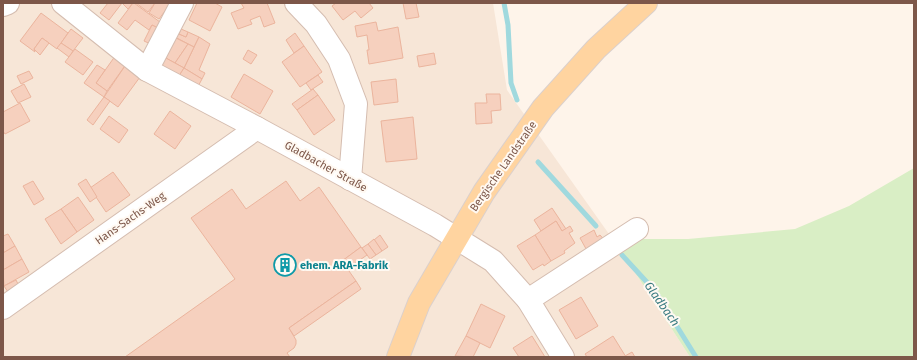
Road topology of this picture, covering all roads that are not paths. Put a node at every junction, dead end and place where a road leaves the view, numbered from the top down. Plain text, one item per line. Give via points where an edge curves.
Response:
1 (8, 3) edge
2 (63, 3) edge
3 (182, 3) edge
4 (296, 3) edge
5 (646, 3) edge
6 (3, 5) edge
7 (147, 70) junction
8 (257, 128) junction
9 (350, 179) junction
10 (637, 229) dead end
11 (456, 238) junction
12 (528, 300) junction
13 (3, 308) edge
14 (398, 357) edge
15 (563, 357) edge

1 - 6 street
2 - 7 street, Gladbacher Straße
3 - 7 street
4 - 9 street via 316,24 339,59 356,104
5 - 11 main road, Bergische Landstraße via 596,49 543,108 478,201
7 - 8 street, Gladbacher Straße
8 - 9 street, Gladbacher Straße
8 - 13 street, Hans-Sachs-Weg
9 - 11 street, Gladbacher Straße
10 - 12 street
11 - 12 street, Gladbacher Straße via 493,261
11 - 14 main road, Bergische Landstraße via 419,303
12 - 15 street, Gladbacher Straße

